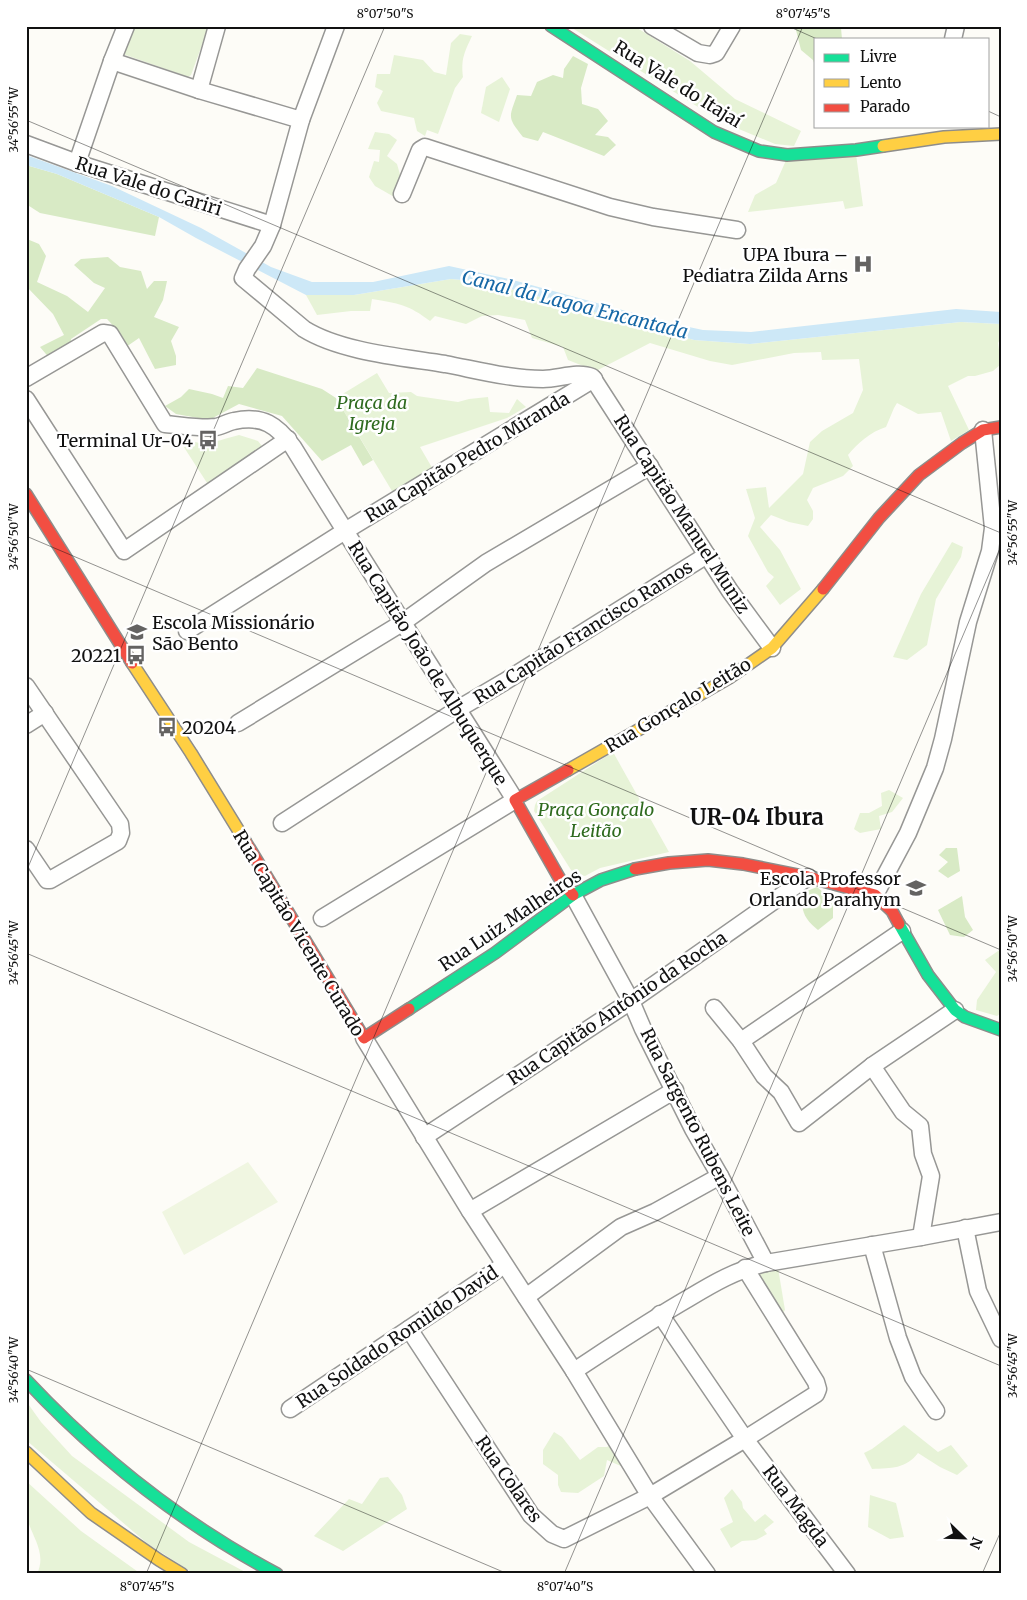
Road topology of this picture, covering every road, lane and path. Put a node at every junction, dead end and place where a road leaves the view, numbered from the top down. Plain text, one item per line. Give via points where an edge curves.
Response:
1 (126, 26) edge
2 (217, 26) edge
3 (336, 26) edge
4 (552, 26) edge
5 (652, 26) edge
6 (732, 26) edge
7 (112, 61) junction
8 (199, 90) junction
9 (301, 120) junction
10 (932, 132) edge
11 (1001, 134) edge
12 (26, 144) edge
13 (77, 163) junction
14 (402, 194) dead end
15 (272, 225) junction
16 (737, 230) dead end
17 (26, 378) edge
18 (594, 379) junction
19 (26, 399) edge
20 (1001, 427) edge
21 (983, 430) junction
22 (288, 439) junction
23 (650, 466) junction
24 (26, 494) edge
25 (345, 531) junction
26 (707, 555) junction
27 (402, 623) junction
28 (187, 631) dead end
29 (772, 648) junction
30 (26, 686) edge
31 (458, 708) junction
32 (45, 713) junction
33 (238, 723) dead end
34 (26, 725) edge
35 (515, 800) junction
36 (282, 823) dead end
37 (26, 849) edge
38 (808, 877) junction
39 (572, 895) junction
40 (875, 895) junction
41 (322, 918) dead end
42 (902, 931) junction
43 (631, 1001) junction
44 (714, 1008) dead end
45 (955, 1010) junction
46 (1001, 1030) edge
47 (364, 1038) junction
48 (741, 1041) junction
49 (872, 1066) junction
50 (675, 1090) junction
51 (424, 1137) junction
52 (720, 1176) junction
53 (470, 1211) junction
54 (1001, 1222) edge
55 (965, 1228) junction
56 (921, 1237) junction
57 (872, 1245) junction
58 (766, 1263) junction
59 (504, 1265) junction
60 (745, 1268) junction
61 (526, 1298) junction
62 (660, 1314) junction
63 (409, 1329) junction
64 (1001, 1339) edge
65 (574, 1371) junction
66 (26, 1380) edge
67 (290, 1408) dead end
68 (936, 1410) dead end
69 (745, 1439) junction
70 (26, 1452) edge
71 (650, 1496) junction
72 (182, 1574) edge
73 (277, 1574) edge
74 (707, 1574) edge
75 (847, 1574) edge

1 - 7 street
2 - 8 street
3 - 9 street
4 - 10 main road, Rua Vale do Itajaí via 697,122 759,151 787,155 856,150
5 - 6 street via 698,53 710,55 716,53
7 - 8 street
7 - 13 street
8 - 9 street
9 - 15 street
10 - 11 main road, Rua Vale do Itajaí
12 - 13 street, Rua Vale do Cariri
13 - 15 street, Rua Vale do Cariri
14 - 16 street via 420,150 425,148 610,207
15 - 18 street via 243,278 314,335 352,348 505,375 543,379 586,375
17 - 22 street, Rua Capitão João de Albuquerque via 103,333 110,334 165,424 215,427 233,421 259,420 273,426
18 - 23 street, Rua Capitão Manuel Muniz
18 - 25 street, Rua Capitão Pedro Miranda
19 - 22 street via 124,551
20 - 21 main road, Rua Gonçalo Leitão
21 - 29 main road, Rua Gonçalo Leitão via 918,475
21 - 40 street via 993,528 990,551 968,622 935,768 908,834
22 - 25 street, Rua Capitão João de Albuquerque
23 - 26 street, Rua Capitão Manuel Muniz
23 - 27 street via 486,563
24 - 47 main road, Rua Capitão Vicente Curado via 191,754
25 - 27 street, Rua Capitão João de Albuquerque
25 - 28 street, Rua Capitão Pedro Miranda
26 - 29 street, Rua Capitão Manuel Muniz
26 - 31 street, Rua Capitão Francisco Ramos
27 - 31 street, Rua Capitão João de Albuquerque
27 - 33 street
29 - 35 main road, Rua Gonçalo Leitão via 729,678
30 - 32 street
31 - 35 street, Rua Capitão João de Albuquerque
31 - 36 street, Rua Capitão Francisco Ramos
32 - 34 street
32 - 37 street via 120,824 121,833 118,841 50,880
35 - 39 main road, Rua Capitão João de Albuquerque
35 - 41 street, Rua Gonçalo Leitão
38 - 39 main road, Rua Luiz Malheiros via 708,860 637,868 601,880
38 - 40 main road, Rua Luiz Malheiros
38 - 43 street, Rua Capitão Antônio da Rocha
39 - 43 street, Rua Capitão João de Albuquerque
39 - 47 main road, Rua Luiz Malheiros via 495,953
40 - 42 main road via 892,911
42 - 45 main road via 928,975
42 - 48 street
43 - 50 street, Rua Sargento Rubens Leite
43 - 51 street, Rua Capitão Antônio da Rocha
44 - 48 street
45 - 46 main road
45 - 49 street
47 - 51 street, Rua Capitão Vicente Curado
48 - 49 street via 764,1076 781,1092 799,1123
49 - 56 street via 903,1112 920,1126 923,1154 931,1176
50 - 52 street, Rua Sargento Rubens Leite
50 - 53 street
51 - 53 street, Rua Capitão Vicente Curado
52 - 58 street, Rua Sargento Rubens Leite
52 - 61 street via 622,1227
53 - 59 street, Rua Capitão Vicente Curado
54 - 55 street
55 - 56 street
55 - 64 street via 978,1291
56 - 57 street
57 - 58 street
57 - 68 street via 898,1338 913,1377
58 - 60 street
59 - 61 street, Rua Capitão Vicente Curado
59 - 63 street, Rua Soldado Romildo David
60 - 62 street
60 - 69 street, Rua Colares via 818,1389 816,1394
61 - 65 street, Rua Capitão Vicente Curado
62 - 65 street
62 - 69 street, Rua Magda
63 - 67 street, Rua Soldado Romildo David
63 - 71 street, Rua Colares via 531,1515 552,1534 564,1538
65 - 71 street, Rua Capitão Vicente Curado
66 - 73 main road via 72,1428 132,1479 194,1524
69 - 71 street, Rua Colares
69 - 75 street, Rua Magda
70 - 72 main road via 91,1512
71 - 74 street, Rua Capitão Vicente Curado

